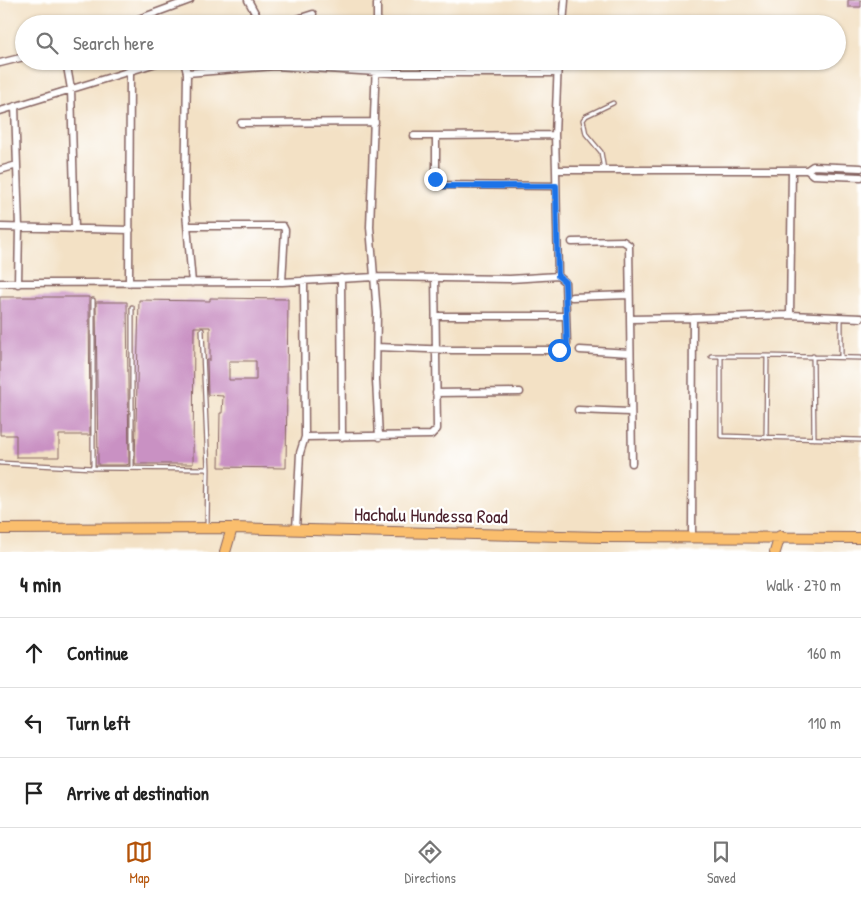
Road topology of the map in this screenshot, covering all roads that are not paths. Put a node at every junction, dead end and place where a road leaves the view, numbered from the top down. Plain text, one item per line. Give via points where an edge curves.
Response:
1 (190, 0) edge
2 (248, 0) edge
3 (565, 0) edge
4 (377, 4) dead end
5 (313, 14) dead end
6 (149, 15) edge
7 (256, 15) edge
8 (310, 15) edge
9 (377, 15) edge
10 (564, 15) edge
11 (15, 59) edge
12 (0, 63) edge
13 (67, 70) edge
14 (130, 70) joint
15 (216, 70) edge
16 (342, 70) edge
17 (187, 72) joint
18 (376, 72) junction
19 (557, 72) joint
20 (70, 89) junction
21 (613, 103) dead end
22 (15, 106) junction
23 (0, 111) edge
24 (375, 122) junction
25 (241, 123) dead end
26 (555, 135) junction
27 (414, 136) dead end
28 (436, 136) junction
29 (17, 165) junction
30 (861, 168) edge
31 (0, 170) edge
32 (556, 170) junction
33 (604, 170) junction
34 (792, 170) junction
35 (807, 170) junction
36 (861, 177) edge
37 (556, 186) junction
38 (188, 226) junction
39 (0, 227) edge
40 (19, 227) junction
41 (75, 228) junction
42 (130, 230) junction
43 (572, 242) dead end
44 (558, 276) junction
45 (375, 277) junction
46 (435, 277) junction
47 (340, 278) junction
48 (304, 280) junction
49 (282, 282) junction
50 (0, 283) edge
51 (129, 283) junction
52 (192, 283) junction
53 (18, 284) junction
54 (629, 296) junction
55 (572, 297) dead end
56 (94, 300) dead end
57 (132, 307) dead end
58 (790, 315) junction
59 (436, 316) junction
60 (566, 316) junction
61 (693, 318) junction
62 (841, 318) junction
63 (861, 318) edge
64 (630, 319) junction
65 (202, 330) dead end
66 (377, 347) junction
67 (434, 350) junction
68 (580, 350) dead end
69 (630, 353) junction
70 (711, 356) dead end
71 (721, 356) junction
72 (766, 356) junction
73 (813, 356) junction
74 (841, 356) junction
75 (861, 358) edge
76 (520, 392) dead end
77 (436, 393) junction
78 (578, 410) dead end
79 (629, 412) junction
80 (342, 436) junction
81 (304, 437) junction
82 (379, 437) junction
83 (766, 438) junction
84 (814, 439) junction
85 (861, 440) edge
86 (0, 463) edge
87 (632, 463) dead end
88 (93, 468) junction
89 (132, 468) junction
90 (208, 469) junction
91 (0, 528) edge
92 (232, 528) junction
93 (207, 529) junction
94 (296, 530) junction
95 (692, 536) junction
96 (780, 536) junction
97 (861, 538) edge
98 (225, 552) edge
99 (775, 552) edge

1 - 6 street
2 - 7 street
3 - 10 street
4 - 9 street
5 - 8 street
11 - 12 street
13 - 20 street
14 - 20 street
14 - 42 street
15 - 17 street
16 - 18 street
17 - 38 street via 185,201
18 - 19 street
18 - 24 street
19 - 26 street
20 - 22 street
20 - 41 street
21 - 33 lane via 583,120 586,134 601,152
22 - 23 street
22 - 29 street
24 - 25 street
24 - 45 street via 370,227
26 - 28 street
26 - 32 street
27 - 28 street
28 - 37 street via 435,174 436,182 441,186
29 - 31 street
29 - 40 street
30 - 35 street via 813,166
32 - 33 street
32 - 37 street
33 - 34 street
34 - 35 street
34 - 58 street
35 - 36 street via 813,175
37 - 44 street
38 - 49 street via 283,226
38 - 52 street
39 - 40 street
40 - 41 street
40 - 53 street
41 - 42 street
42 - 51 street
43 - 54 street via 628,242
44 - 46 street via 510,279
44 - 60 street via 565,282
45 - 46 street
45 - 47 street
45 - 66 street
46 - 59 street
47 - 48 street
47 - 80 street
48 - 49 street
48 - 81 street
49 - 52 street
50 - 53 street
51 - 52 street
51 - 53 street
54 - 55 street
54 - 64 street
56 - 88 lane
57 - 89 lane
58 - 61 street
58 - 62 street
59 - 60 street
59 - 67 street
60 - 67 street via 567,344 563,350
61 - 64 street
61 - 95 street
62 - 63 street
62 - 74 lane
64 - 69 street
65 - 90 lane
66 - 67 street
66 - 82 street
67 - 77 street
68 - 69 street
69 - 79 street
70 - 71 lane
71 - 72 lane
71 - 83 lane via 720,435
72 - 73 lane
72 - 83 lane
73 - 74 lane
73 - 84 lane
74 - 75 lane
76 - 77 street
77 - 82 street via 437,429 434,433
78 - 79 street
79 - 87 street
80 - 81 street
80 - 82 street
81 - 94 street via 300,453
83 - 84 lane
84 - 85 lane
86 - 88 lane
88 - 89 lane
89 - 90 lane
90 - 93 lane
91 - 93 main road, Hachalu Hundessa Road
92 - 93 main road, Hachalu Hundessa Road
92 - 94 main road, Hachalu Hundessa Road
92 - 98 main road
94 - 95 main road, Hachalu Hundessa Road
95 - 96 main road, Hachalu Hundessa Road
96 - 97 main road, Hachalu Hundessa Road
96 - 99 main road

